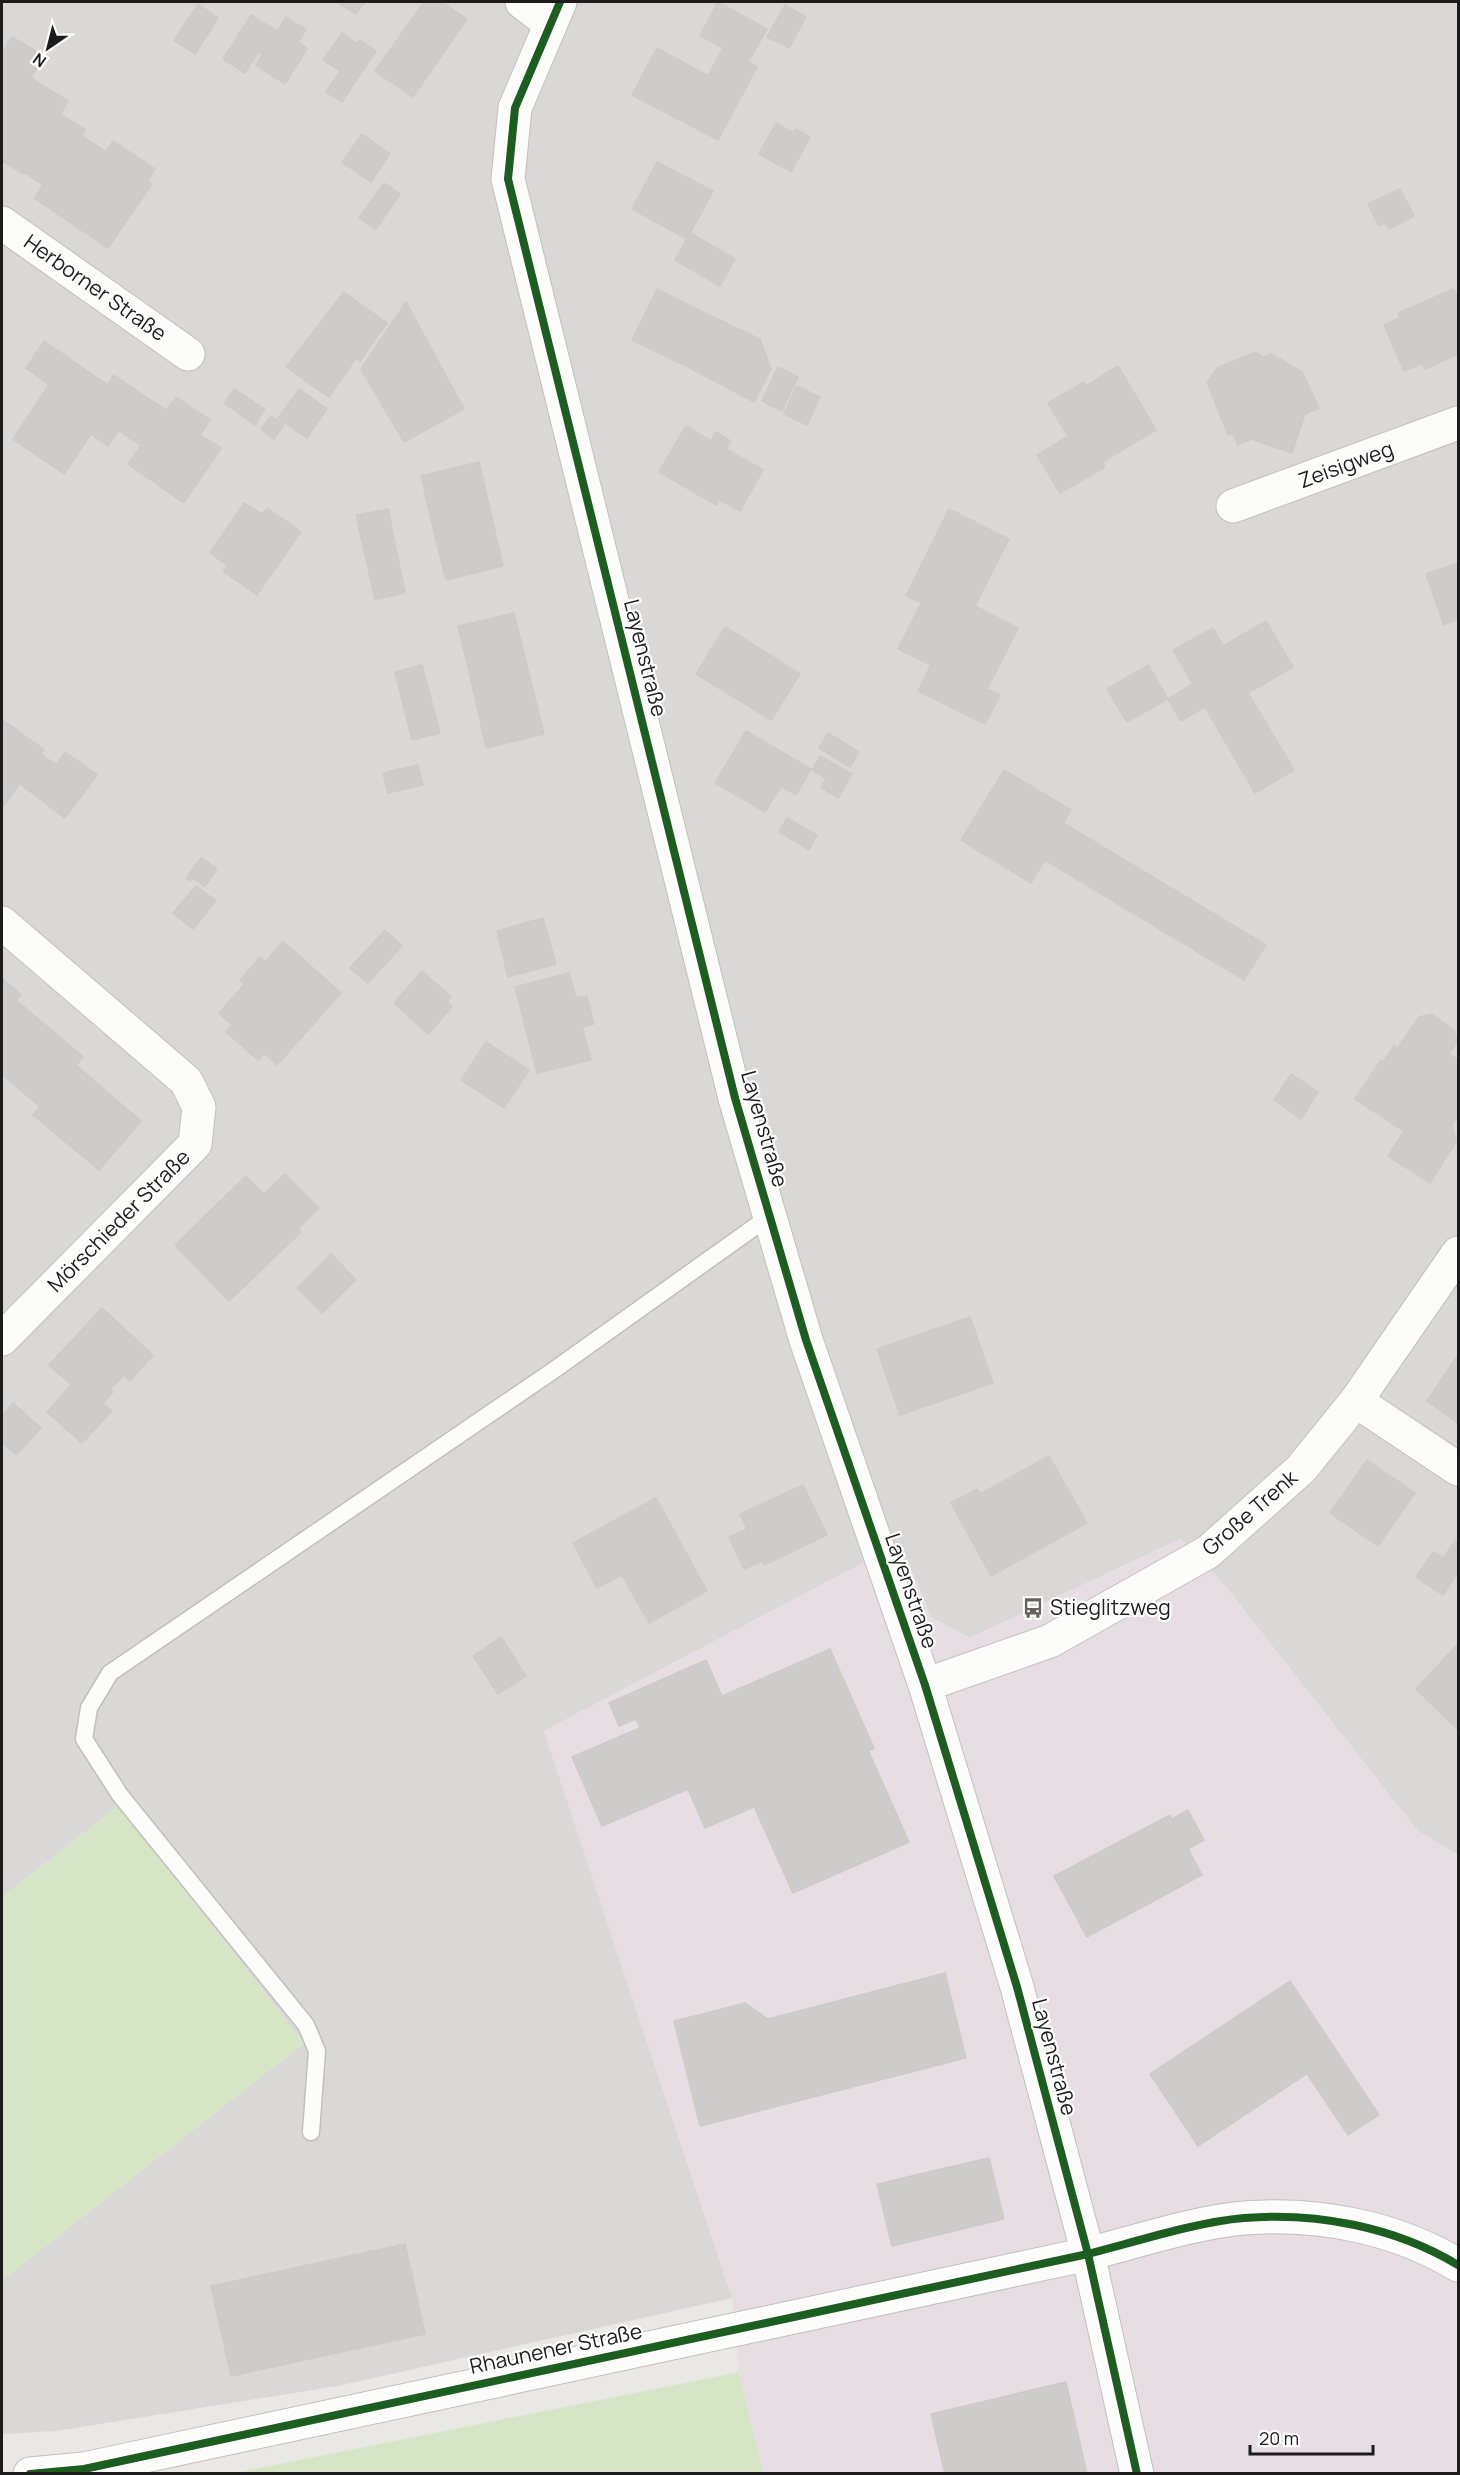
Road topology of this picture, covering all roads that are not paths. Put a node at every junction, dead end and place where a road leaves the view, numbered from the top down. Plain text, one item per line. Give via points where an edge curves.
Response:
1 (522, 2) edge
2 (554, 12) edge
3 (2, 223) edge
4 (188, 354) dead end
5 (1458, 423) edge
6 (1233, 506) dead end
7 (2, 923) edge
8 (770, 1216) junction
9 (1458, 1253) edge
10 (2, 1339) edge
11 (1356, 1401) junction
12 (1458, 1469) edge
13 (925, 1685) junction
14 (311, 2132) dead end
15 (1088, 2254) junction
16 (1458, 2265) edge
17 (30, 2474) edge
18 (1137, 2474) edge

1 - 2 street
2 - 8 street, Layenstraße via 515,108 508,179 735,1098
3 - 4 street, Herborner Straße
5 - 6 street, Zeisigweg
7 - 10 street, Mörschieder Straße via 186,1080 199,1107 195,1144
8 - 13 street, Layenstraße via 806,1340
8 - 14 lane via 554,1370 110,1673 89,1708 84,1739 120,1795 306,2025 317,2051
9 - 11 street, Große Trenk
11 - 12 street
11 - 13 street, Große Trenk via 1301,1469 1208,1552 1050,1641
13 - 15 street, Layenstraße via 1017,1987
15 - 16 street, Rhaunener Straße via 1243,2218 1314,2218 1385,2232 1437,2252
15 - 17 street, Rhaunener Straße via 84,2469
15 - 18 street, Layenstraße

